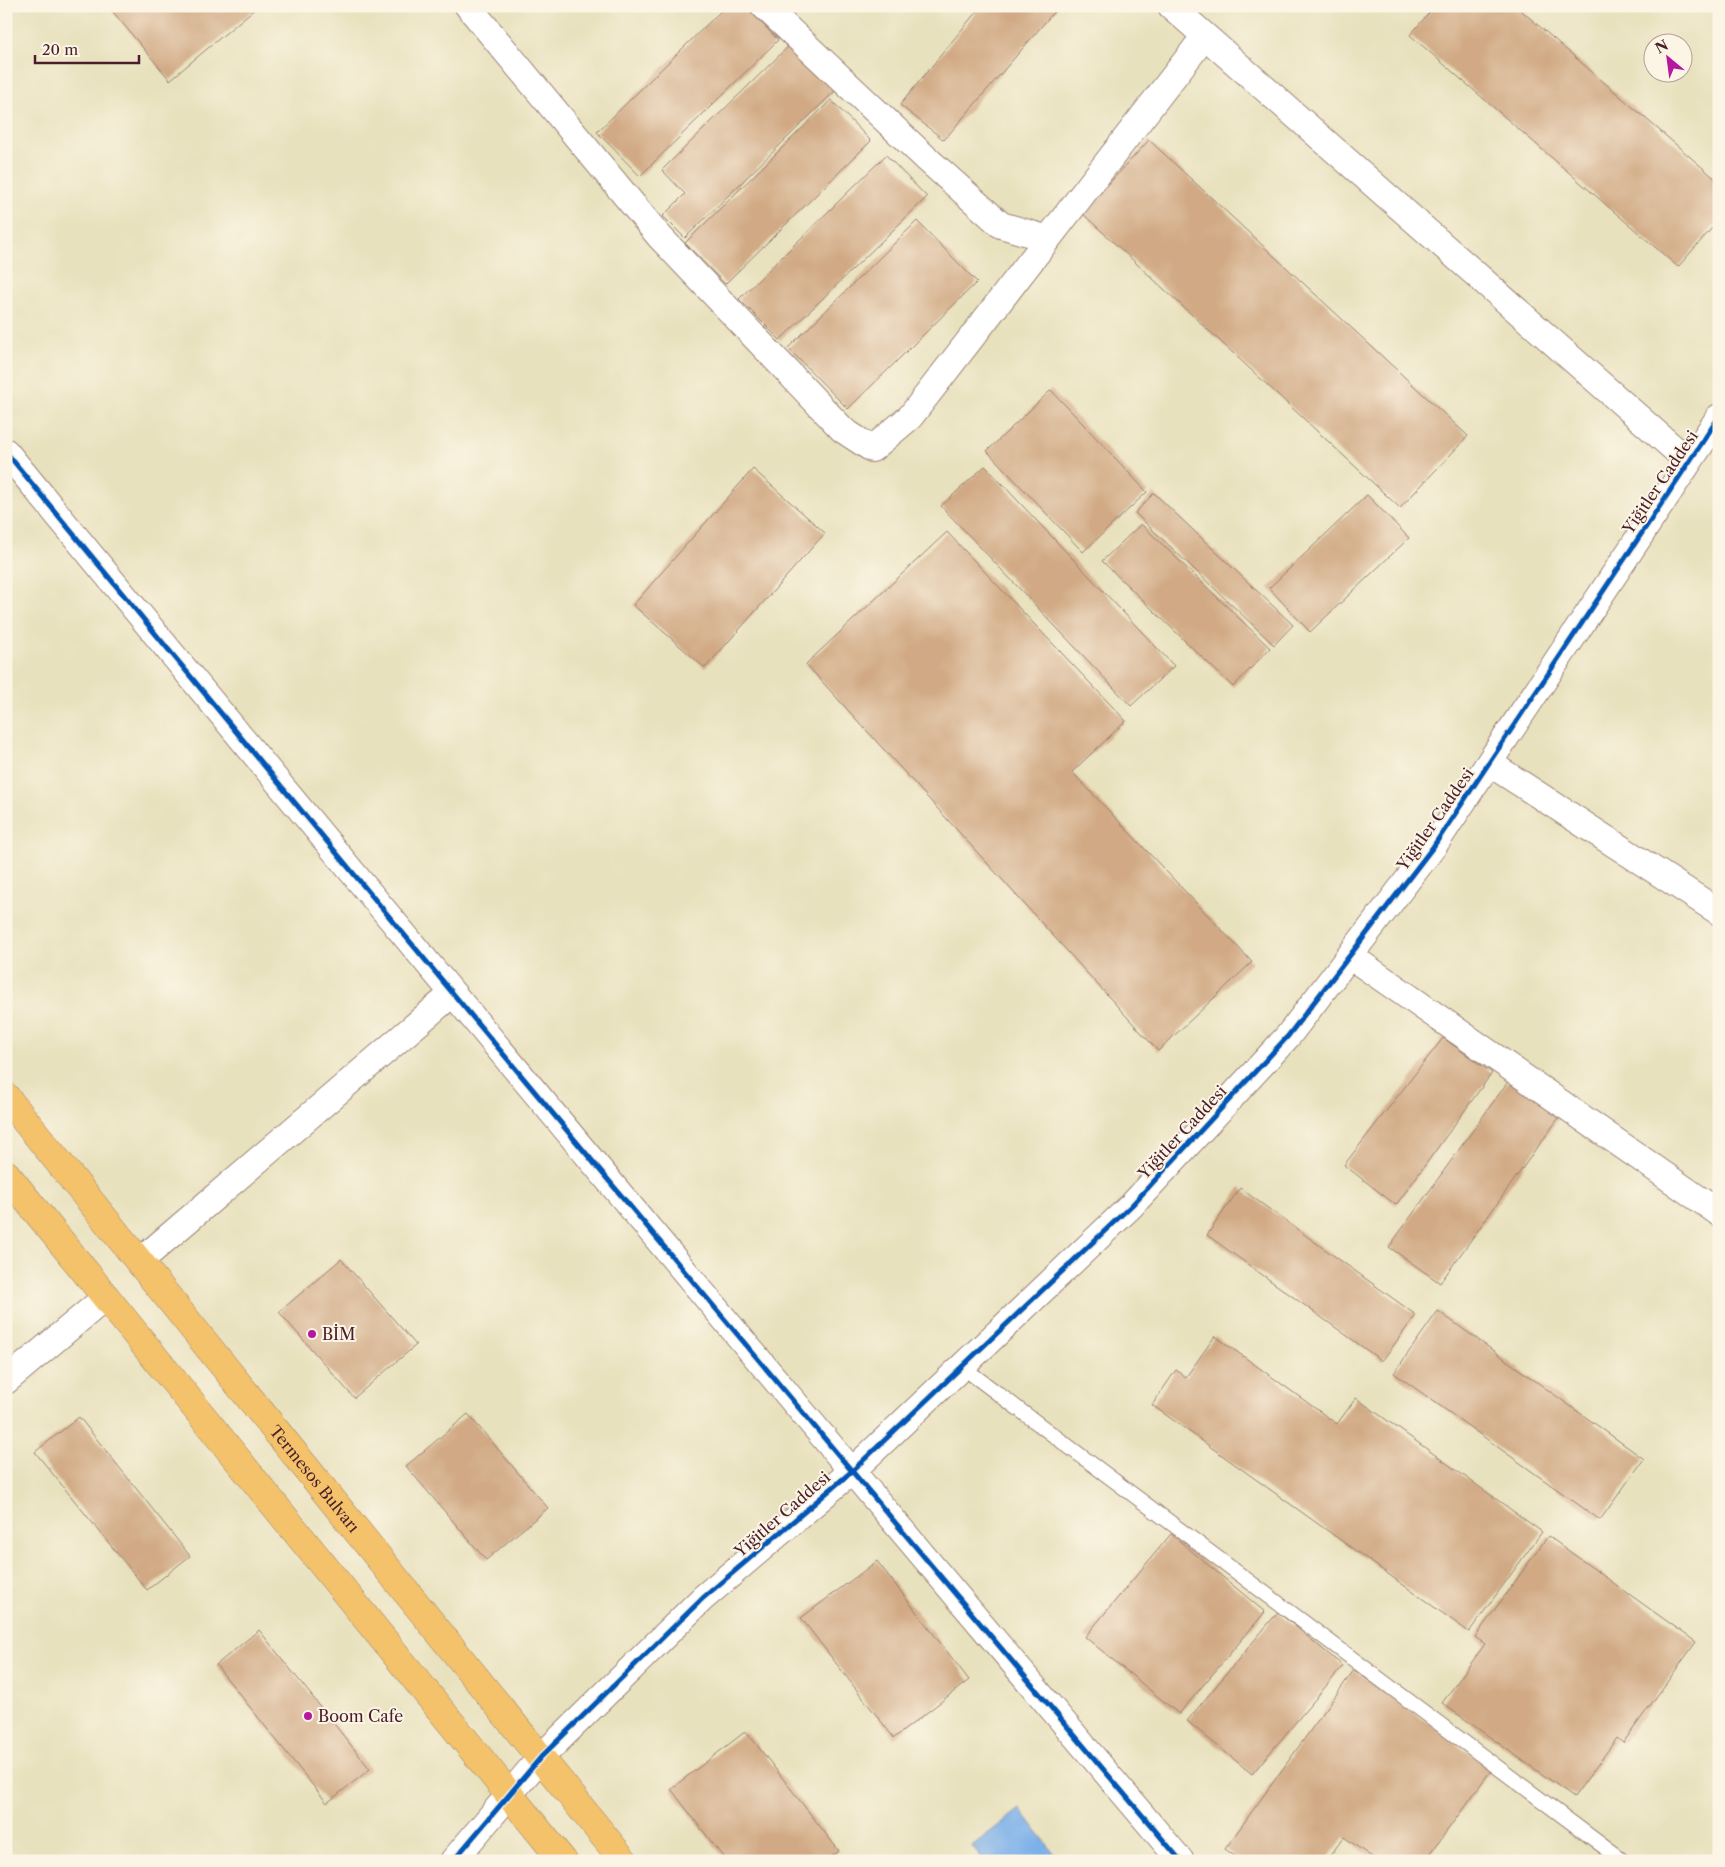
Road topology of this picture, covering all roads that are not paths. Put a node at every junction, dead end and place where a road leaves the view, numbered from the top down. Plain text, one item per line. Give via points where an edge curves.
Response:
1 (468, 6) edge
2 (764, 6) edge
3 (1172, 7) edge
4 (1205, 36) junction
5 (1048, 239) junction
6 (1717, 424) edge
7 (6, 452) edge
8 (1688, 461) junction
9 (1489, 763) junction
10 (1719, 912) edge
11 (1350, 956) junction
12 (452, 994) junction
13 (6, 1097) edge
14 (6, 1174) edge
15 (1719, 1213) edge
16 (139, 1262) junction
17 (106, 1297) junction
18 (961, 1366) junction
19 (6, 1381) edge
20 (851, 1472) junction
21 (541, 1758) junction
22 (510, 1794) junction
23 (453, 1861) edge
24 (563, 1861) edge
25 (624, 1861) edge
26 (1181, 1861) edge
27 (1623, 1861) edge

1 - 5 street via 659,236 843,430 872,449 910,417
2 - 5 street via 1000,225
3 - 4 street
4 - 5 street
4 - 8 street
6 - 8 street, Yiğitler Caddesi
7 - 12 street
8 - 9 street, Yiğitler Caddesi
9 - 10 street
9 - 11 street, Yiğitler Caddesi via 1433,847
11 - 15 street
11 - 18 street, Yiğitler Caddesi via 1288,1036 1132,1205
12 - 16 street
12 - 20 street
13 - 16 main road, Termesos Bulvarı
14 - 17 main road
16 - 21 main road, Termesos Bulvarı
17 - 19 street
17 - 22 main road
18 - 20 street, Yiğitler Caddesi
18 - 27 lane
20 - 21 street, Yiğitler Caddesi via 703,1598
20 - 26 street
21 - 22 street, Yiğitler Caddesi
21 - 25 main road, Termesos Bulvarı
22 - 23 street, Yiğitler Caddesi
22 - 24 main road

